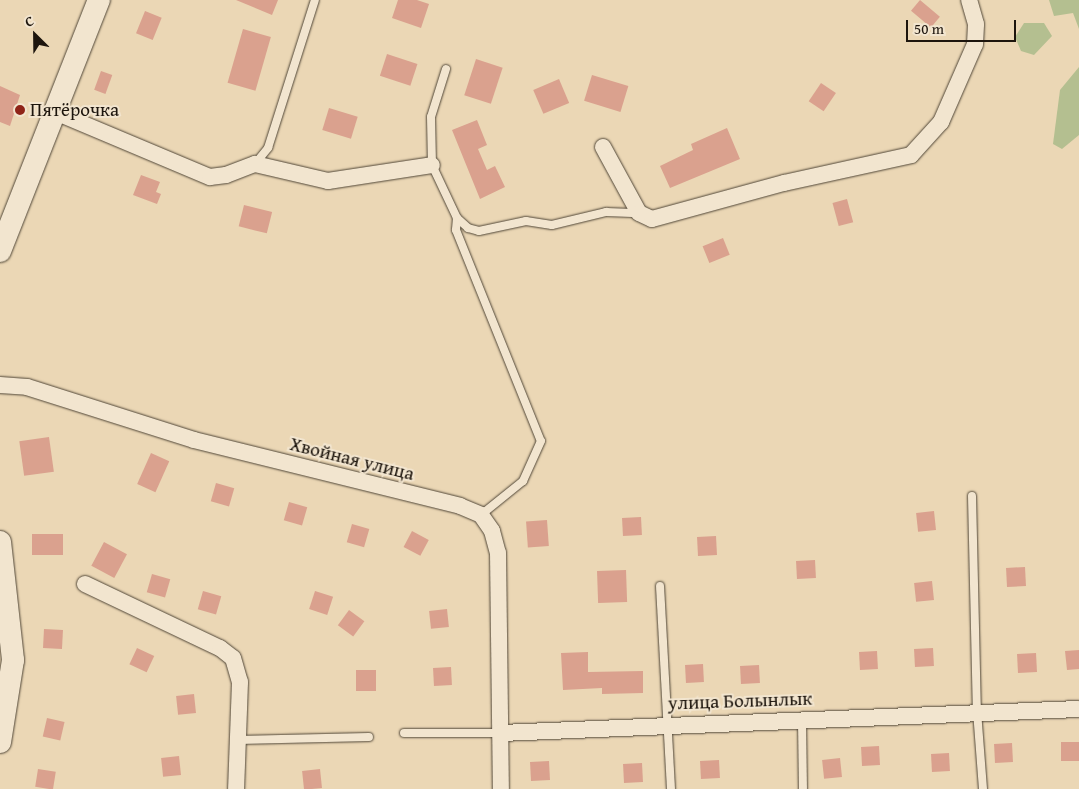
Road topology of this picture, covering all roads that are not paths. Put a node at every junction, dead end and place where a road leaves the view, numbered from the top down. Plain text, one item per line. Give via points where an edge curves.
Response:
1 (99, 0) edge
2 (315, 0) edge
3 (969, 0) edge
4 (446, 69) dead end
5 (55, 112) junction
6 (603, 147) dead end
7 (255, 164) junction
8 (432, 165) junction
9 (639, 212) junction
10 (458, 218) junction
11 (0, 252) edge
12 (0, 386) edge
13 (972, 496) dead end
14 (482, 515) junction
15 (0, 542) edge
16 (85, 584) dead end
17 (660, 586) dead end
18 (1079, 709) edge
19 (977, 711) junction
20 (802, 718) junction
21 (668, 723) junction
22 (404, 733) dead end
23 (502, 733) junction
24 (369, 737) dead end
25 (238, 740) junction
26 (0, 742) edge
27 (236, 789) edge
28 (501, 789) edge
29 (671, 789) edge
30 (803, 789) edge
31 (983, 789) edge

1 - 5 street
2 - 7 lane via 268,148
3 - 9 street via 976,24 974,44 941,122 911,155 784,183 652,219
4 - 8 lane via 431,117
5 - 7 street via 210,176 226,175
5 - 11 street
6 - 9 street
7 - 8 street via 328,181
8 - 10 lane
9 - 10 lane via 606,212 552,225 526,221 479,231 468,228
10 - 14 lane via 456,230 541,441 523,481
12 - 14 street, Хвойная улица via 27,387 194,440 460,506
13 - 19 lane
14 - 23 street via 492,531 498,553
15 - 26 street via 13,660
16 - 25 street via 220,648 233,658 240,682
17 - 21 lane
18 - 19 street, улица Болынлык
19 - 20 street, улица Болынлык
19 - 31 lane
20 - 21 street, улица Болынлык
20 - 30 lane
21 - 23 street, улица Болынлык
21 - 29 lane
22 - 23 lane, улица Болынлык
23 - 28 street
24 - 25 lane
25 - 27 street

